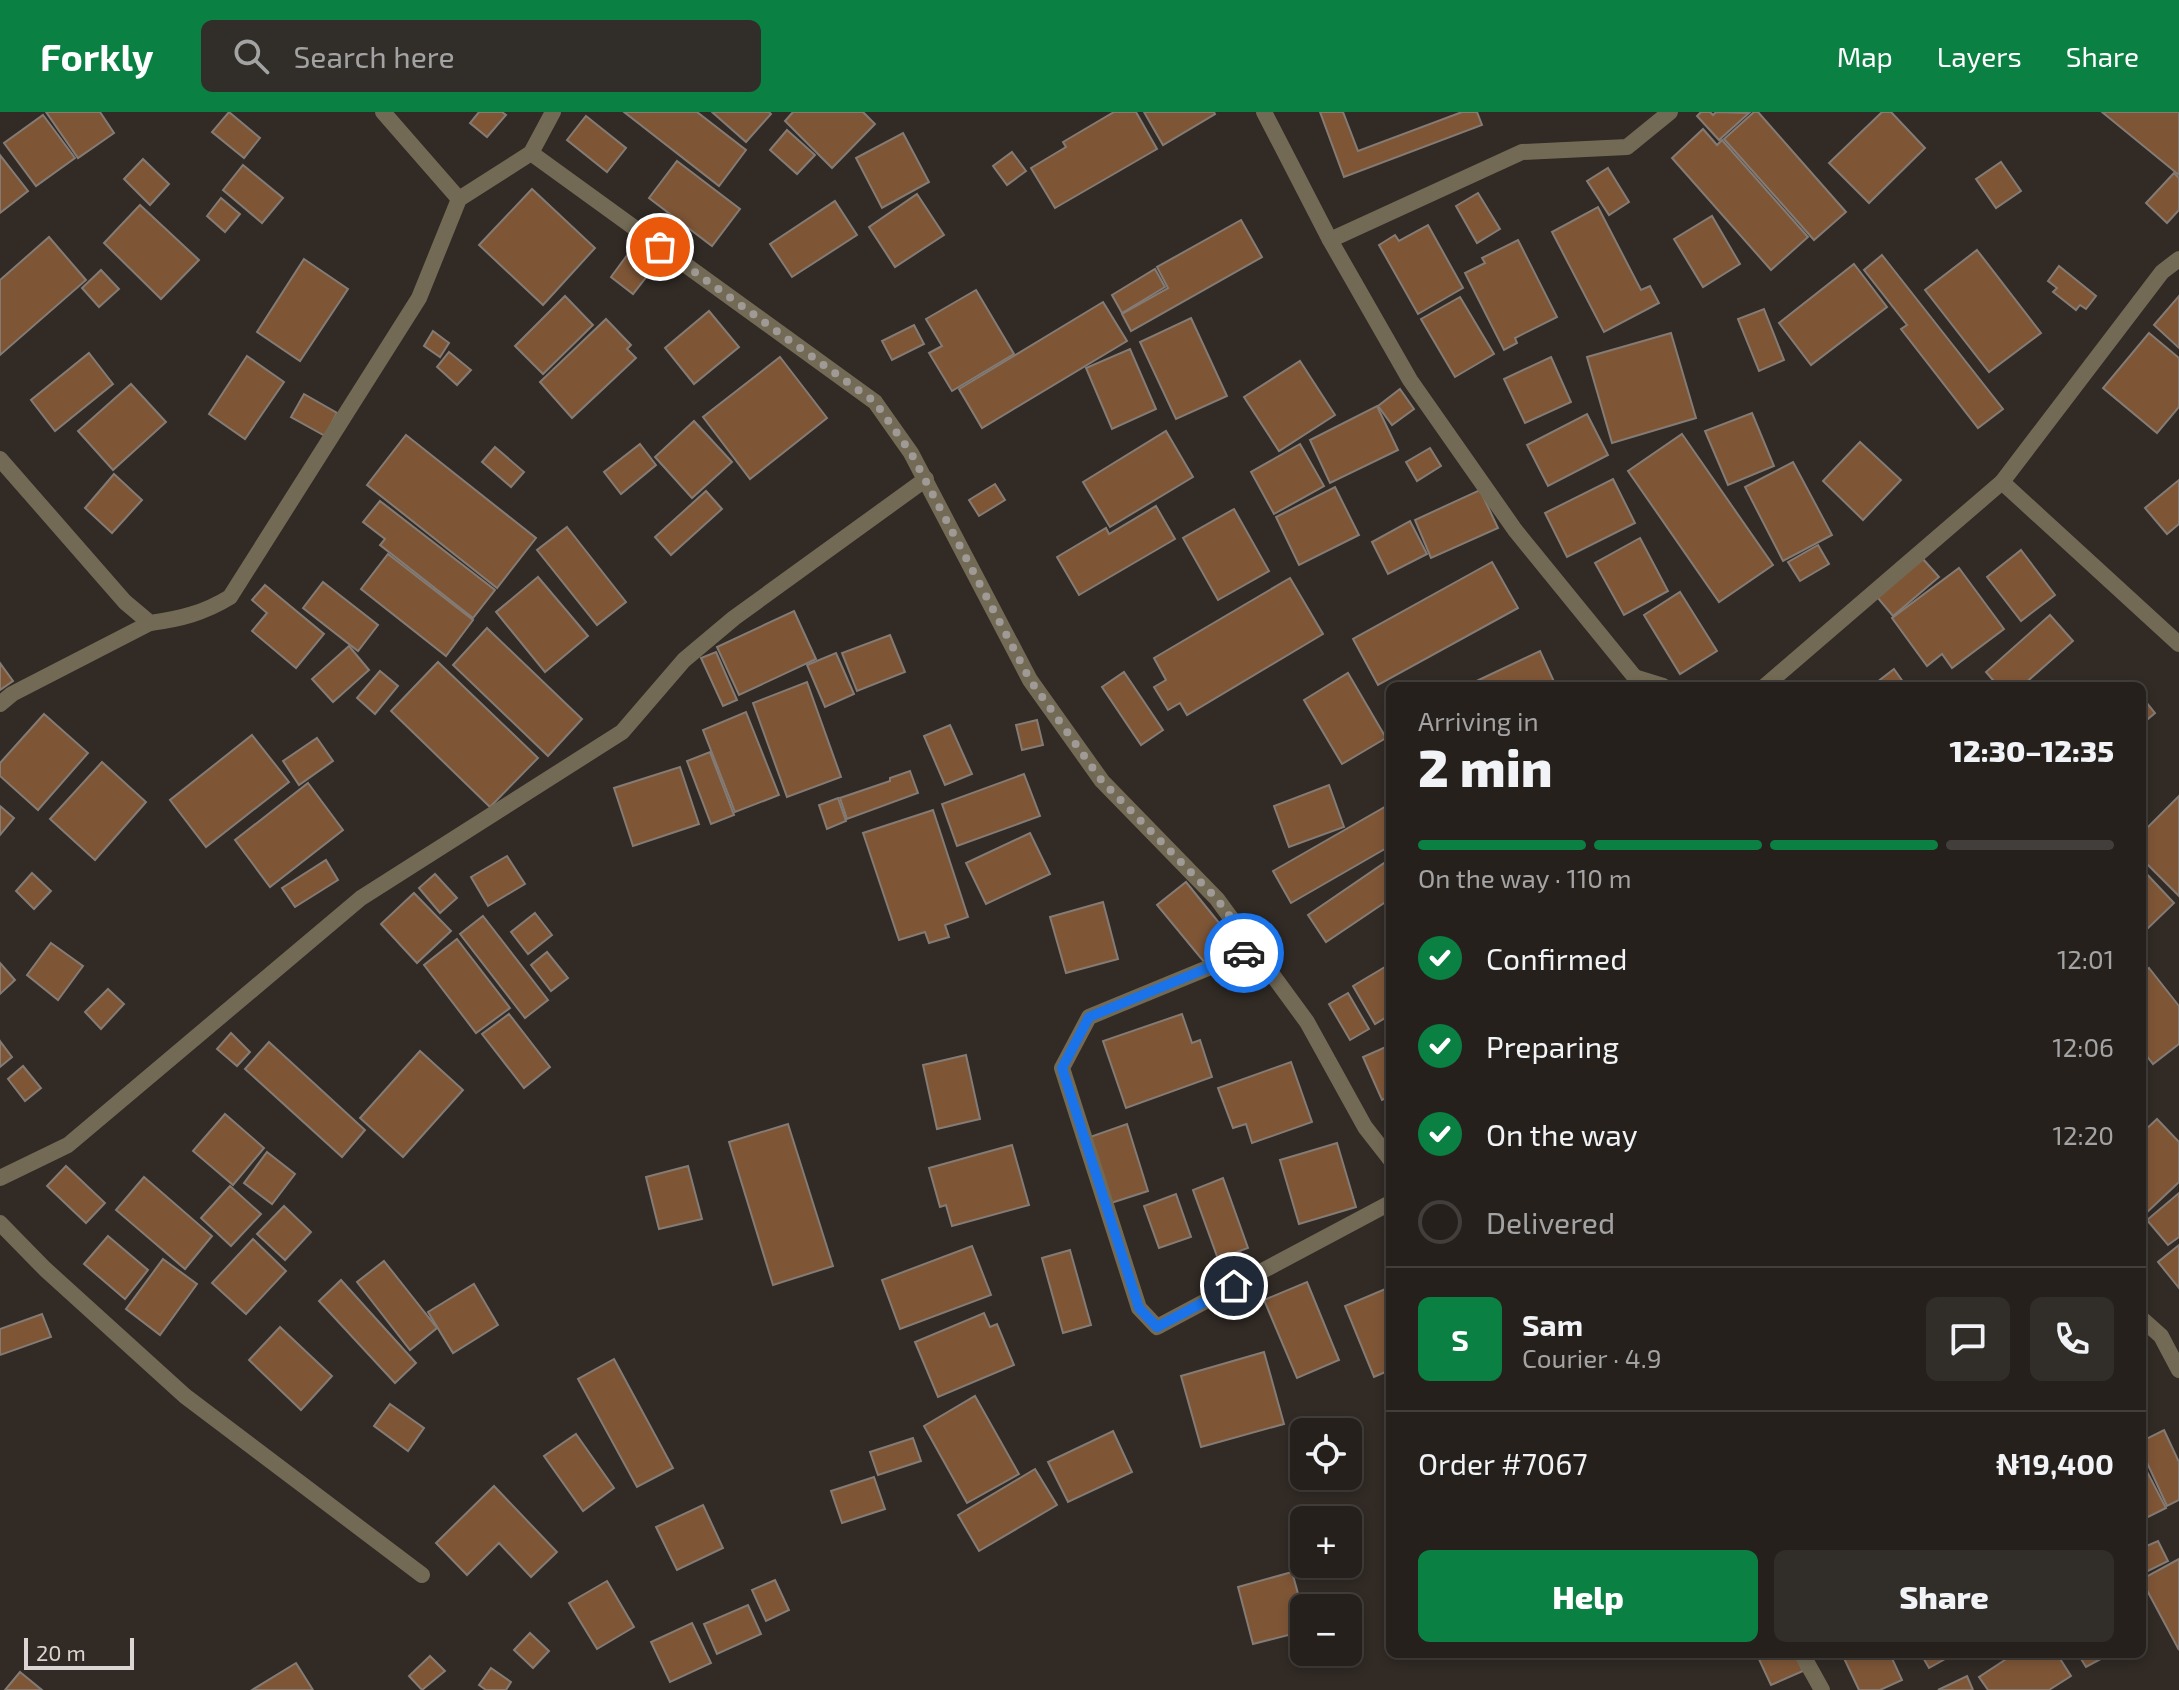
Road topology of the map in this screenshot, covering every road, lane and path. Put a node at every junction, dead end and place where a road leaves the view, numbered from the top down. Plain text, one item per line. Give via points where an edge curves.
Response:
1 (383, 112) edge
2 (553, 112) edge
3 (1264, 112) edge
4 (1670, 112) edge
5 (531, 153) junction
6 (459, 199) junction
7 (1330, 240) junction
8 (2179, 259) edge
9 (0, 459) edge
10 (926, 479) junction
11 (2002, 482) junction
12 (150, 623) junction
13 (2179, 644) edge
14 (1640, 682) edge
15 (1770, 682) edge
16 (0, 704) edge
17 (1254, 949) junction
18 (1386, 1154) edge
19 (0, 1178) edge
20 (1386, 1205) edge
21 (0, 1223) edge
22 (2146, 1323) edge
23 (2179, 1370) edge
24 (422, 1575) dead end
25 (1804, 1658) edge
26 (1822, 1690) edge

1 - 6 street
2 - 5 street
3 - 7 street
4 - 7 street via 1627,147 1522,152
5 - 6 street
5 - 10 street via 875,402
6 - 12 street via 419,298 230,597 183,619
7 - 14 street via 1427,405 1515,530
8 - 11 street via 2162,272
9 - 12 street via 125,602
10 - 17 street via 1039,693 1102,781 1217,899
10 - 19 street via 724,626 684,660 622,732 361,898 68,1145
11 - 13 street
11 - 15 street
12 - 16 street
17 - 18 street via 1307,1022 1365,1127
17 - 20 street via 1089,1017 1062,1068 1139,1308 1157,1327
21 - 24 street via 185,1396
22 - 23 street via 2161,1336
25 - 26 street

